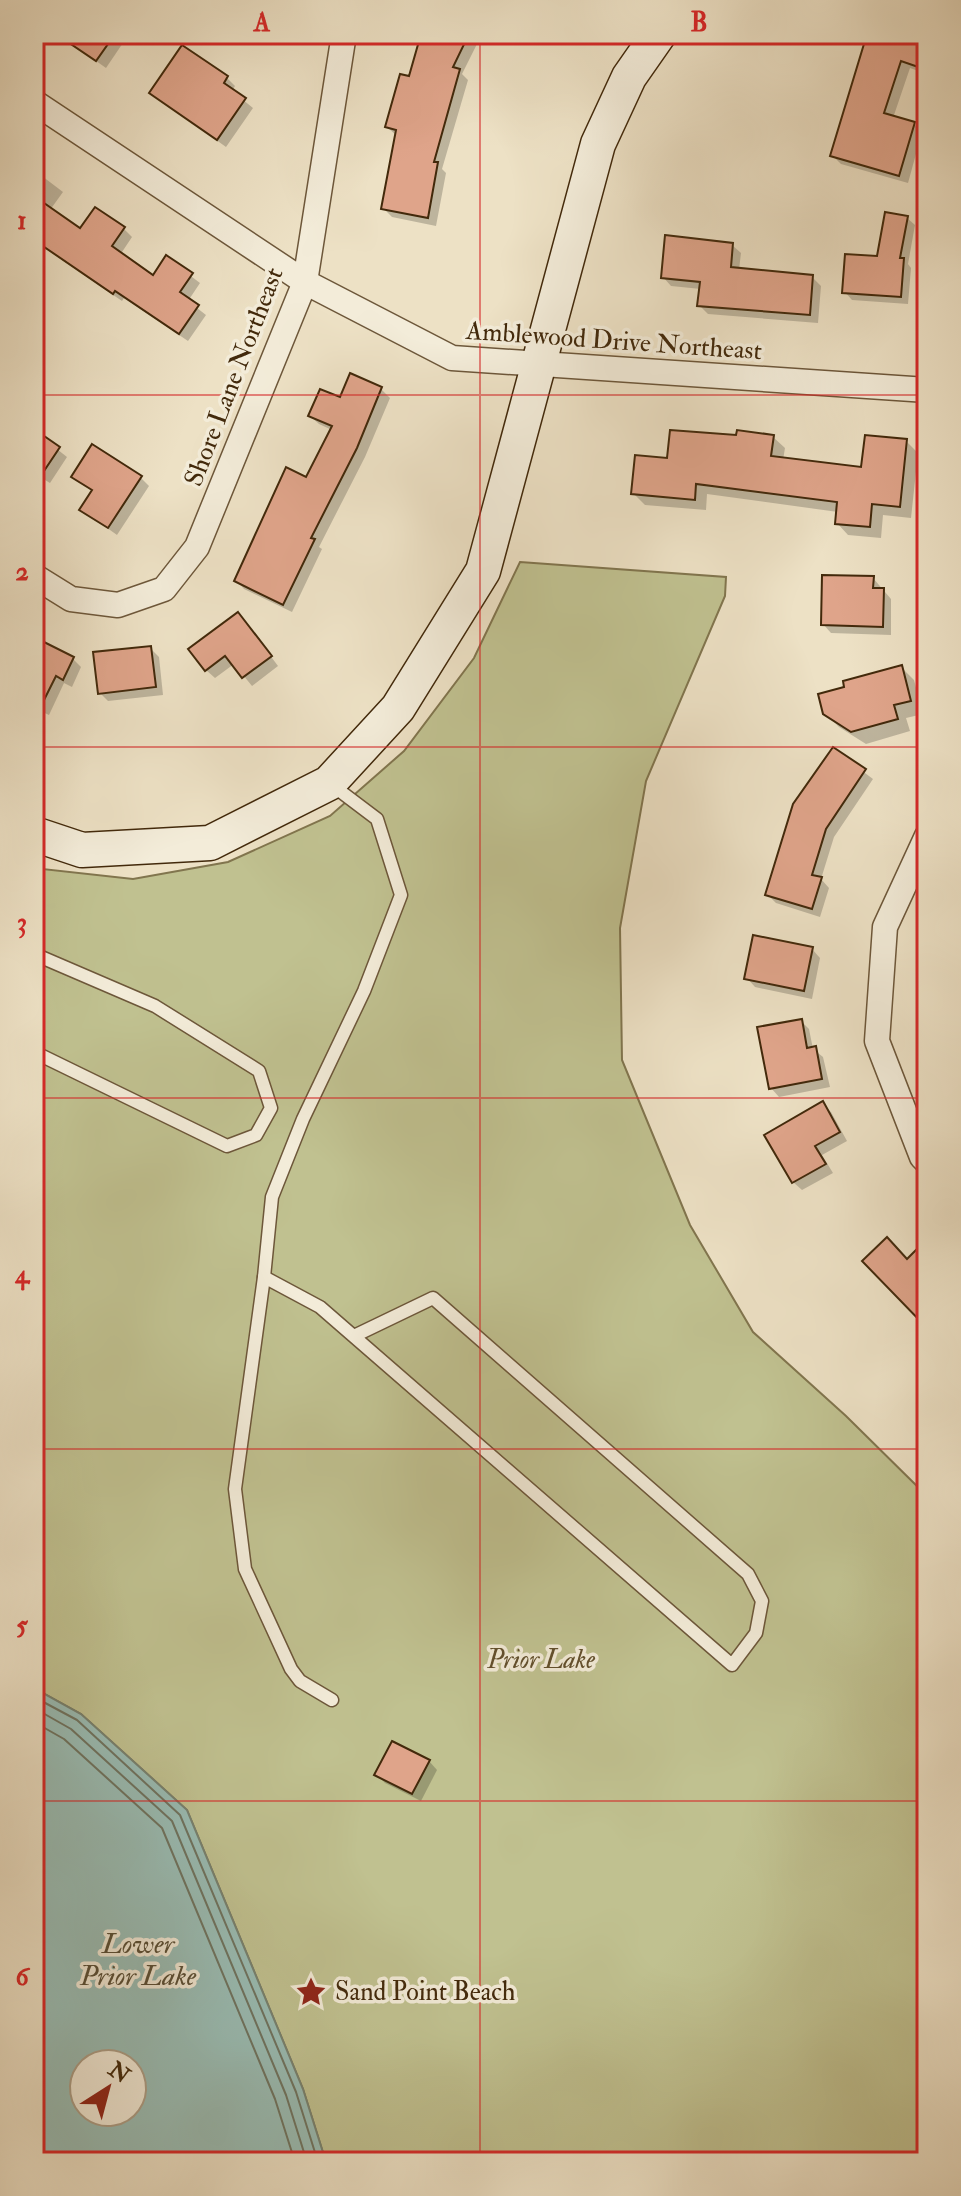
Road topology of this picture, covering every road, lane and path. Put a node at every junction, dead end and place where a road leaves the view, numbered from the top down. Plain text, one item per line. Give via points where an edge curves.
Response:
1 (344, 34) edge
2 (659, 34) edge
3 (34, 102) edge
4 (305, 282) junction
5 (538, 365) junction
6 (927, 390) edge
7 (34, 576) edge
8 (329, 783) junction
9 (34, 834) edge
10 (927, 836) edge
11 (34, 954) edge
12 (34, 1052) edge
13 (927, 1162) edge
14 (264, 1277) junction
15 (354, 1336) junction
16 (332, 1700) dead end

1 - 4 street, Shore Lane Northeast
2 - 5 street via 629,77 598,144
3 - 4 street, Amblewood Drive Northeast
4 - 5 street, Amblewood Drive Northeast via 452,358
4 - 7 street, Shore Lane Northeast via 197,547 164,589 118,605 71,599
5 - 6 street, Amblewood Drive Northeast
5 - 8 street via 483,571 398,708
8 - 9 street via 210,843 82,850
8 - 14 lane via 377,819 401,895 272,1197
10 - 13 street via 885,927 877,1041
11 - 12 lane via 155,1006 259,1071 271,1108 256,1135 227,1146
14 - 15 lane via 320,1307
14 - 16 lane via 235,1489 245,1569 291,1669 300,1681
15 - 15 lane via 708,1645 732,1665 756,1633 762,1601 748,1574 433,1298

